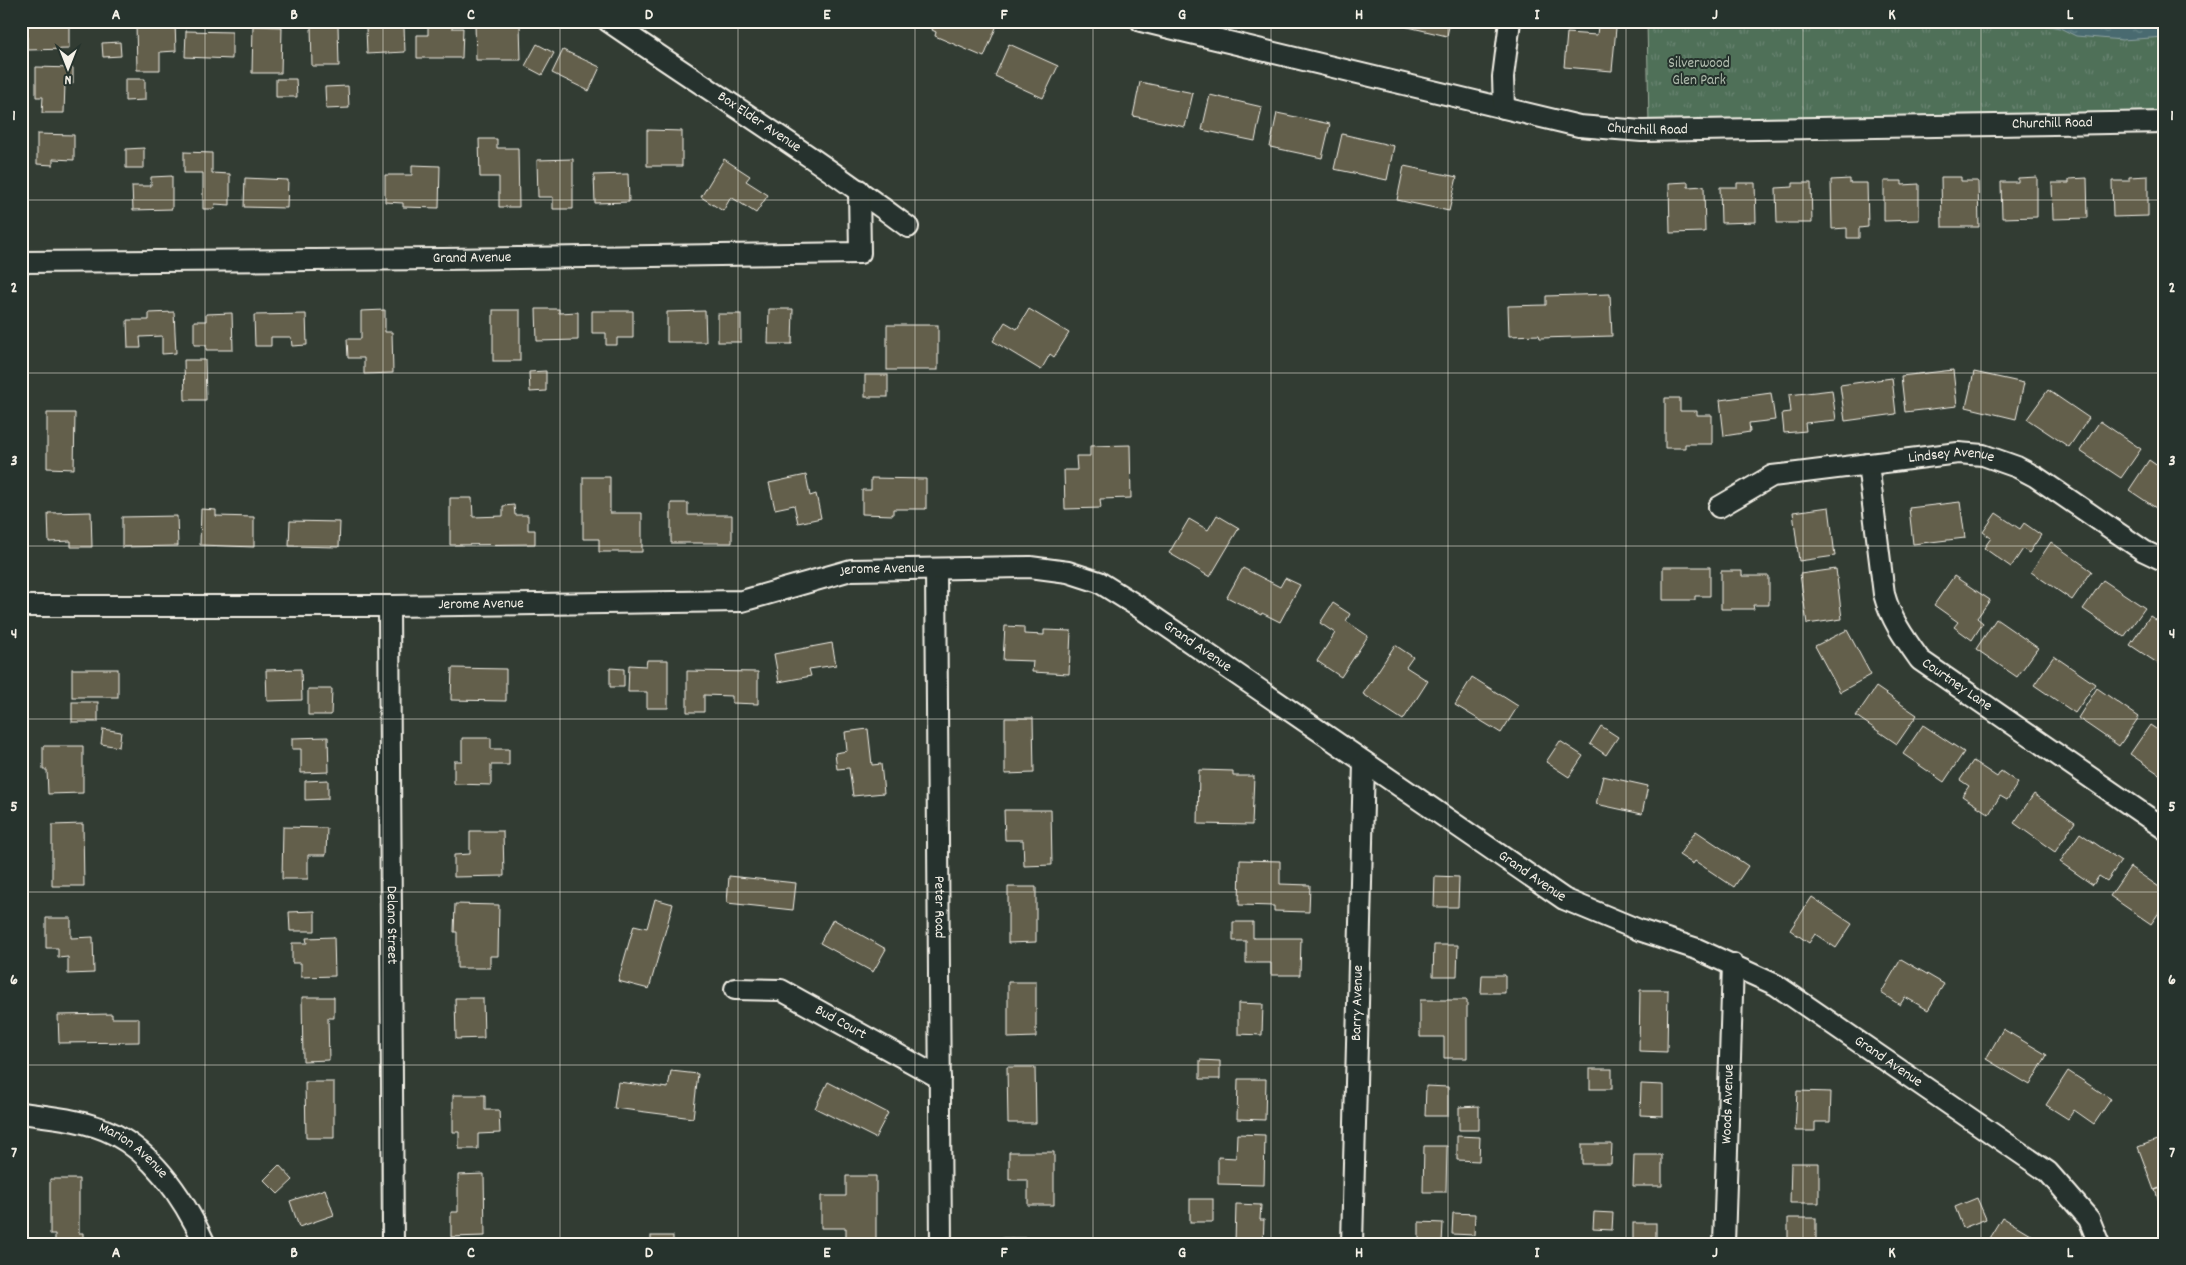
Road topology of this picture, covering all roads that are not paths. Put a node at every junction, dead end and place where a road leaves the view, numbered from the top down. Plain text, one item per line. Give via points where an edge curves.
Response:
1 (608, 21) edge
2 (1141, 21) edge
3 (1510, 21) edge
4 (1504, 108) junction
5 (2165, 122) edge
6 (859, 190) junction
7 (908, 227) dead end
8 (21, 262) edge
9 (1868, 464) junction
10 (1719, 507) dead end
11 (2165, 561) edge
12 (936, 569) junction
13 (21, 606) edge
14 (389, 606) junction
15 (1364, 762) junction
16 (2165, 829) edge
17 (1733, 964) junction
18 (735, 988) dead end
19 (940, 1078) junction
20 (21, 1113) edge
21 (205, 1244) edge
22 (393, 1244) edge
23 (941, 1244) edge
24 (1352, 1244) edge
25 (1724, 1244) edge
26 (2099, 1244) edge

1 - 6 street, Box Elder Avenue
2 - 4 street, Churchill Road
3 - 4 street via 1503,77
4 - 5 street, Churchill Road via 1579,126 1642,131
6 - 7 street, Box Elder Avenue
6 - 8 street, Grand Avenue via 860,254
9 - 10 street, Lindsey Avenue via 1772,476
9 - 11 street, Lindsey Avenue via 1958,453 2003,461 2036,478 2144,551
9 - 16 street, Courtney Lane via 1884,594 1900,632 1920,660
12 - 14 street, Jerome Avenue via 851,570 742,601
12 - 15 street, Grand Avenue via 1030,566 1068,572 1099,582
12 - 19 street, Peter Road
13 - 14 street, Jerome Avenue
14 - 22 street, Delano Street
15 - 17 street, Grand Avenue via 1564,899
15 - 24 street, Barry Avenue
17 - 25 street, Woods Avenue
17 - 26 street, Grand Avenue via 1776,985 2048,1172 2089,1219
18 - 19 street, Bud Court via 781,990
19 - 23 street, Peter Road
20 - 21 street, Marion Avenue via 90,1126 113,1133 127,1142 150,1160 178,1194

